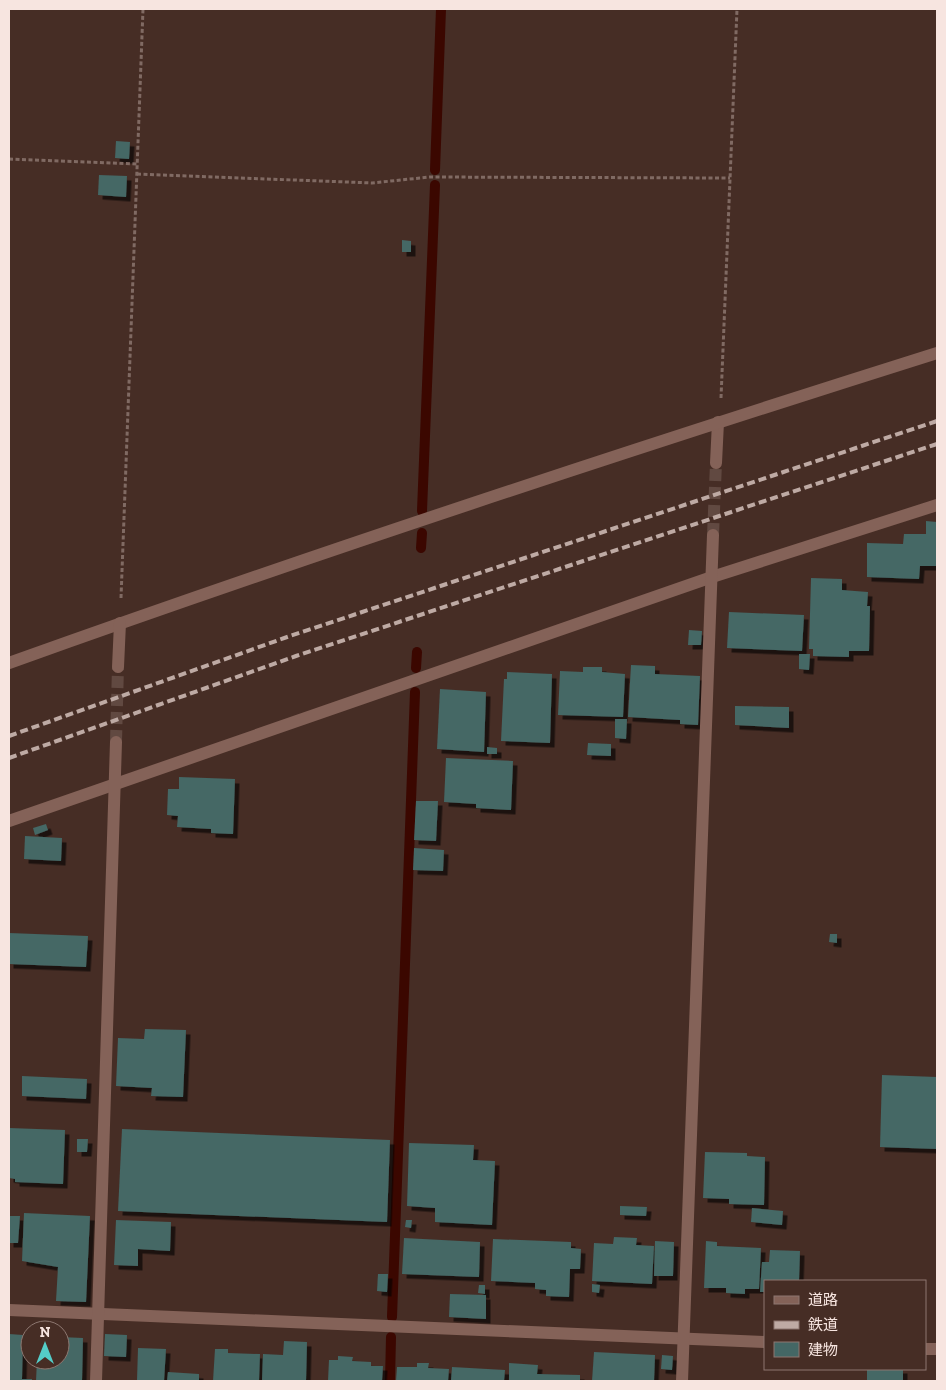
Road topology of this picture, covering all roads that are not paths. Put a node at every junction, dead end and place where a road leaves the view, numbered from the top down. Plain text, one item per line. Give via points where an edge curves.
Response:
1 (937, 353) edge
2 (718, 422) junction
3 (716, 463) tunnel mouth
4 (937, 505) edge
5 (713, 535) tunnel mouth
6 (712, 577) junction
7 (120, 623) junction
8 (9, 663) edge
9 (118, 667) tunnel mouth
10 (116, 742) tunnel mouth
11 (115, 783) junction
12 (9, 821) edge
13 (9, 1310) edge
14 (98, 1314) junction
15 (683, 1339) junction
16 (764, 1342) edge
17 (96, 1381) edge
18 (682, 1381) edge

1 - 2 street
2 - 3 street
2 - 7 street
4 - 6 street
5 - 6 street
6 - 11 street
6 - 15 street
7 - 8 street
7 - 9 street
10 - 11 street
11 - 12 street
11 - 14 street
13 - 14 street
14 - 15 street
14 - 17 street
15 - 16 street
15 - 18 street

